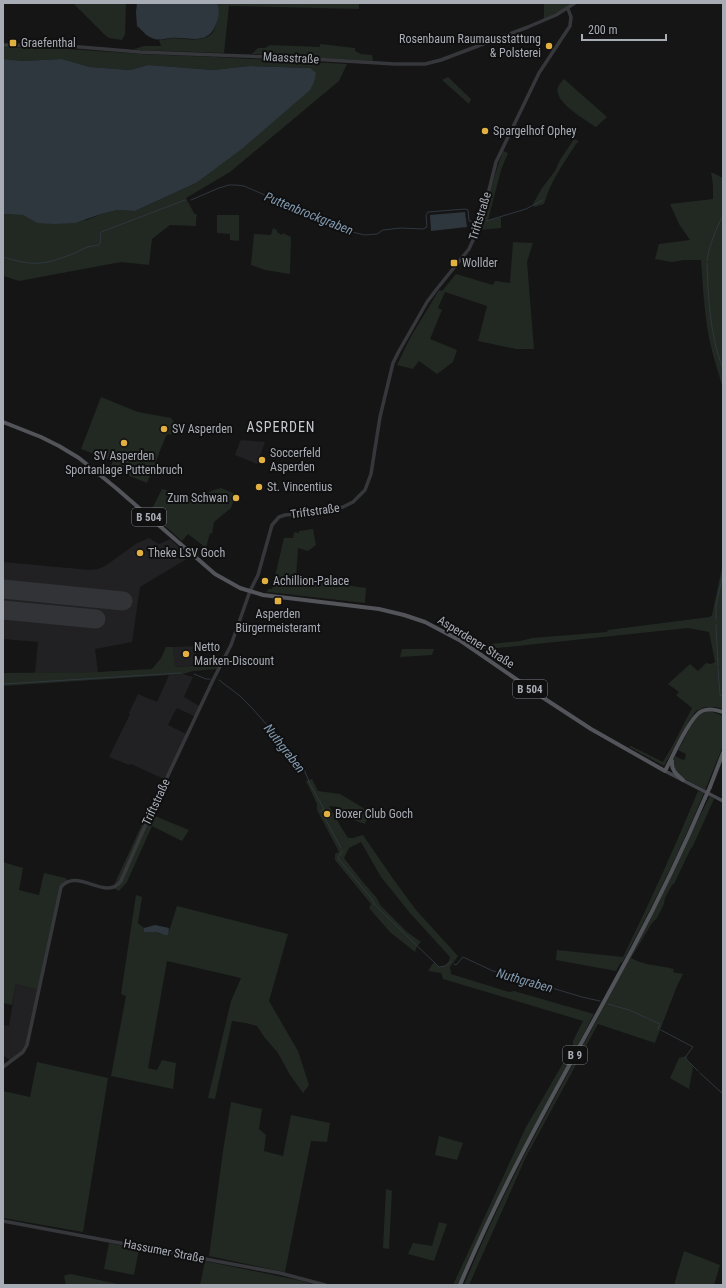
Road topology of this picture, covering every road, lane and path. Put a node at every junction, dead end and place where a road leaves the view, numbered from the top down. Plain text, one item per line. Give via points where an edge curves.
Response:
1 (575, 3) edge
2 (568, 9) junction
3 (3, 45) edge
4 (3, 422) edge
5 (250, 591) junction
6 (723, 712) edge
7 (723, 753) edge
8 (673, 756) junction
9 (665, 771) junction
10 (683, 780) junction
11 (723, 801) edge
12 (3, 1067) edge
13 (3, 1221) edge
14 (325, 1285) edge
15 (460, 1285) edge

1 - 2 street
2 - 3 street, Maasstraße via 528,27 425,64
2 - 5 street, Triftstraße via 571,17 570,26 539,73 496,162 481,222 473,242 428,302 393,363 380,417 371,474 365,490 353,502 343,507 279,517 270,532
4 - 5 main road, Asperdener Straße / B 504 via 46,439 79,458 215,574
5 - 9 main road, Asperdener Straße / B 504 via 278,597 379,608 425,622 461,641 592,729
5 - 12 street, Triftstraße via 230,647 121,881 109,888 76,880 69,881 61,888 27,1045 23,1052
6 - 8 main road via 705,710 696,715
7 - 15 main road, B 9, bridge via 654,908 515,1168
8 - 9 main road
8 - 10 main road via 673,769
9 - 10 main road, Asperdener Straße
10 - 11 main road, Asperdener Straße
13 - 14 street, Hassumer Straße via 272,1272

